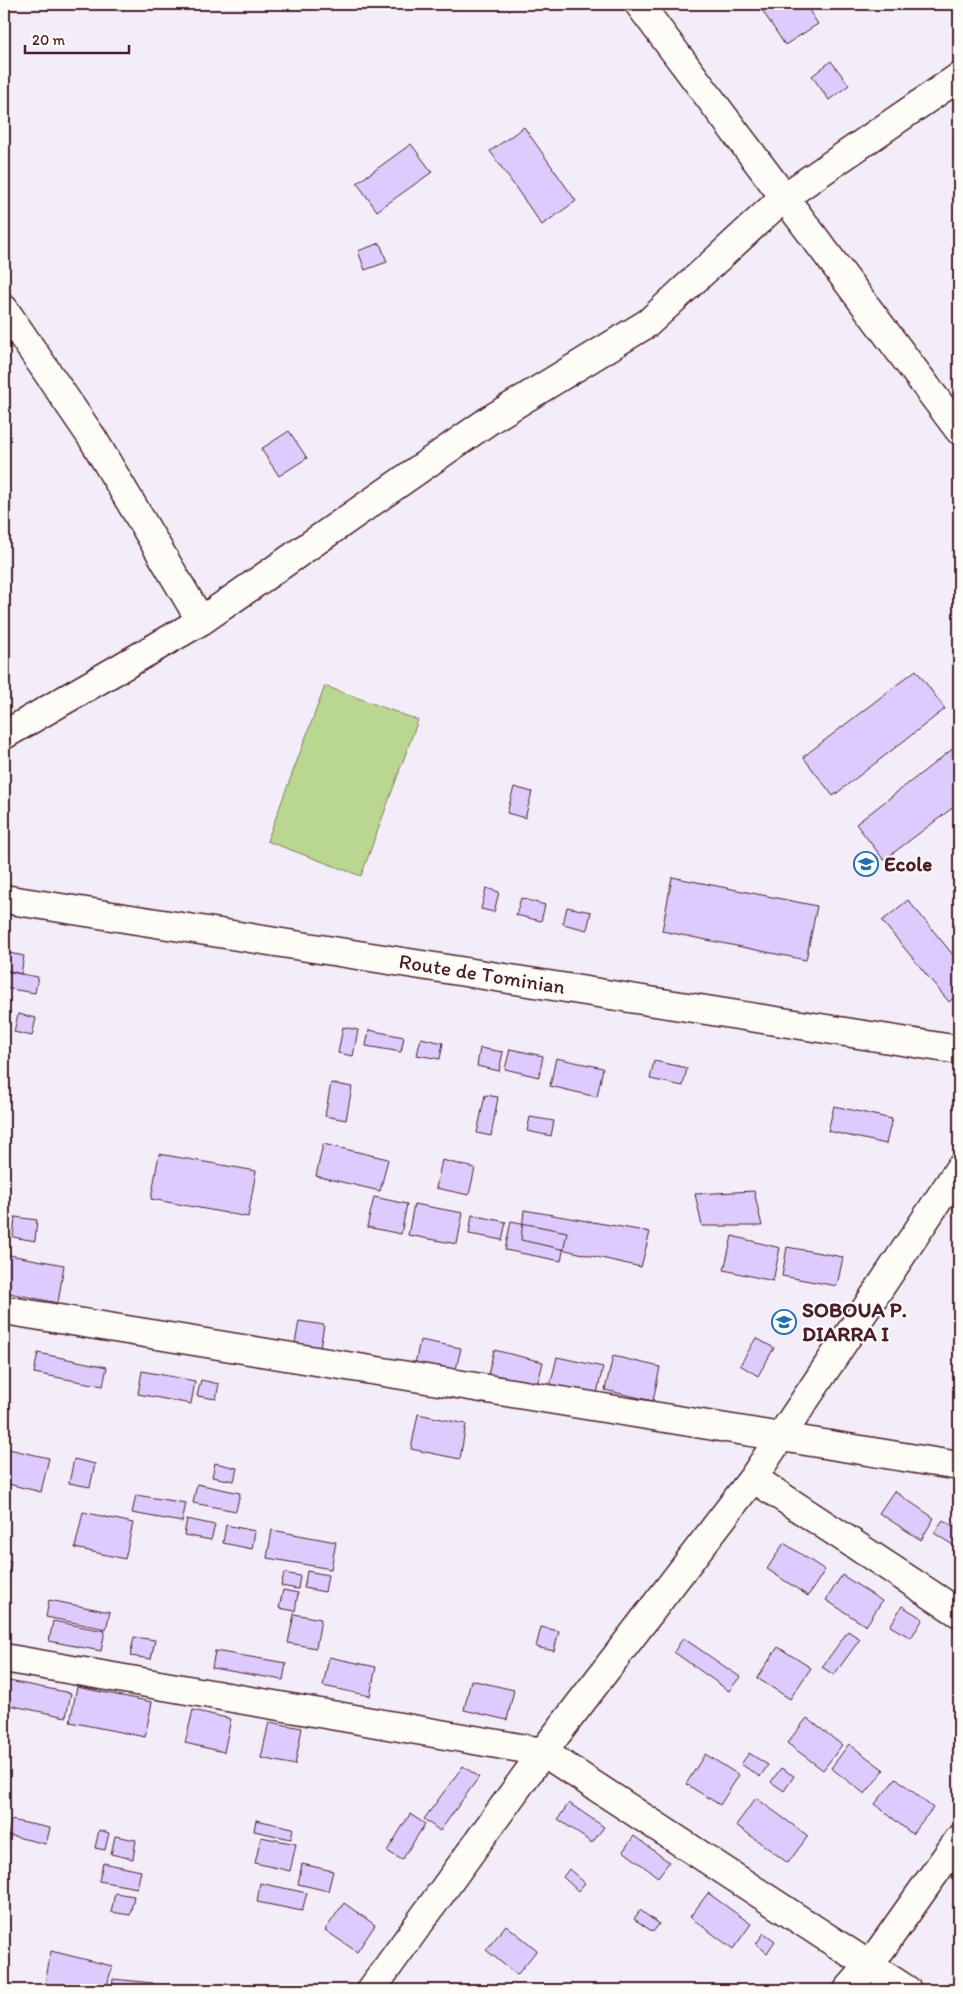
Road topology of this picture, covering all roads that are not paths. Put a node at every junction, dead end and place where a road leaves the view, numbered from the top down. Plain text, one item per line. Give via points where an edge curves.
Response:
1 (639, 4) edge
2 (959, 76) edge
3 (783, 198) junction
4 (4, 309) edge
5 (959, 430) edge
6 (201, 621) junction
7 (4, 735) edge
8 (4, 899) edge
9 (959, 1050) edge
10 (959, 1169) edge
11 (4, 1310) edge
12 (780, 1436) junction
13 (959, 1466) edge
14 (753, 1478) junction
15 (959, 1613) edge
16 (4, 1658) edge
17 (543, 1752) junction
18 (959, 1839) edge
19 (869, 1966) junction
20 (371, 1990) edge
21 (848, 1990) edge
22 (907, 1990) edge

1 - 3 street
2 - 3 street
3 - 5 street
3 - 6 street via 648,323 491,419
4 - 6 street via 93,439
6 - 7 street
8 - 9 street, Route de Tominian
10 - 12 street
11 - 12 street
12 - 13 street
12 - 14 street
14 - 15 street
14 - 17 street
16 - 17 street
17 - 19 street
17 - 20 street
18 - 19 street
19 - 21 street
19 - 22 street

